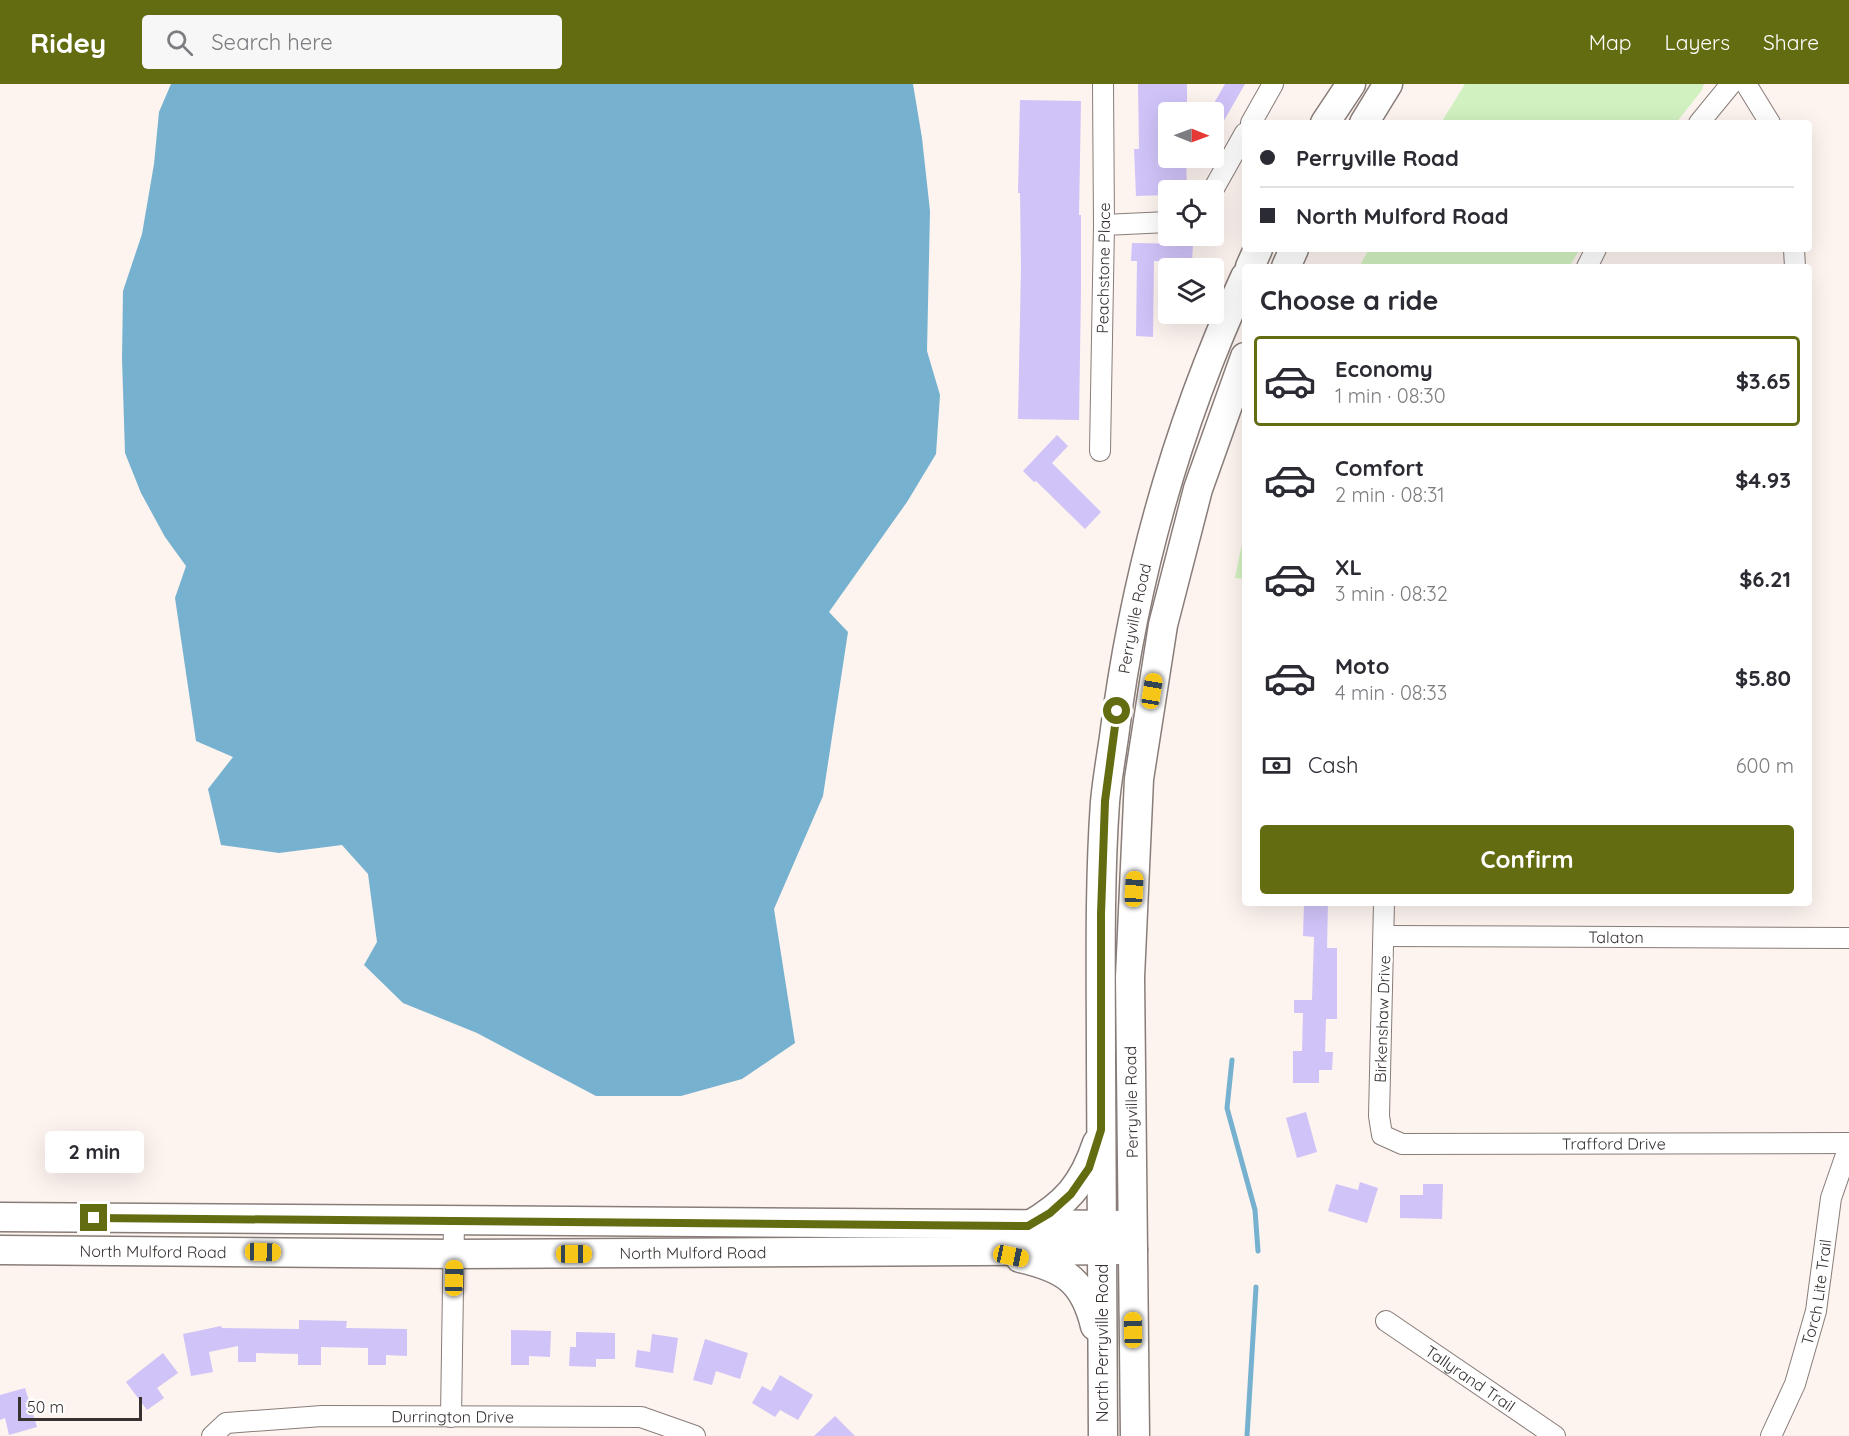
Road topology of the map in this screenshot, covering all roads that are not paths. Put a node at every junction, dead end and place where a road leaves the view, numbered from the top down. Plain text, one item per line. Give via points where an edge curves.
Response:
1 (1103, 84) edge
2 (1273, 84) edge
3 (1351, 84) edge
4 (1388, 84) edge
5 (1731, 84) edge
6 (1746, 84) edge
7 (1253, 120) edge
8 (1327, 120) edge
9 (1366, 120) edge
10 (1701, 120) edge
11 (1768, 120) edge
12 (1242, 138) edge
13 (1219, 180) edge
14 (1158, 222) edge
15 (1104, 225) junction
16 (1242, 283) edge
17 (1242, 365) edge
18 (1100, 451) dead end
19 (1384, 906) edge
20 (1384, 936) junction
21 (1849, 938) edge
22 (1101, 1130) junction
23 (1382, 1135) joint
24 (1849, 1144) edge
25 (0, 1217) edge
26 (454, 1221) junction
27 (1028, 1226) junction
28 (1102, 1238) junction
29 (1132, 1238) junction
30 (0, 1250) edge
31 (989, 1251) junction
32 (454, 1254) junction
33 (1386, 1321) dead end
34 (1102, 1348) junction
35 (451, 1418) junction
36 (212, 1436) edge
37 (695, 1436) edge
38 (1103, 1436) edge
39 (1135, 1436) edge
40 (1555, 1436) edge
41 (1771, 1436) edge

1 - 15 street, Peachstone Place
2 - 7 street
3 - 8 main road
4 - 9 main road
5 - 10 street
6 - 11 street
12 - 13 street
14 - 15 street
15 - 18 street, Peachstone Place
16 - 22 main road, Perryville Road via 1193,402 1165,492 1142,576 1120,688 1105,801
17 - 29 main road, Perryville Road via 1198,489 1163,625 1139,779 1130,977
19 - 20 street, Birkenshaw Drive
20 - 21 street, Talaton
20 - 23 street, Birkenshaw Drive via 1379,1116
22 - 27 main road via 1089,1168 1071,1194
22 - 28 main road, Perryville Road
23 - 24 street, Trafford Drive via 1402,1144
24 - 41 street, Torch Lite Trail via 1832,1198 1816,1311 1795,1384
25 - 26 main road, North Mulford Road
26 - 27 main road, North Mulford Road
26 - 32 street
27 - 28 main road, North Mulford Road
28 - 29 main road, North Mulford Road
28 - 31 main road, North Mulford Road
28 - 34 main road, North Perryville Road
29 - 39 main road, North Perryville Road
30 - 32 main road, North Mulford Road
31 - 32 main road, North Mulford Road
31 - 34 main road via 1033,1261 1066,1274 1082,1289
32 - 35 street
33 - 40 street, Tallyrand Trail
34 - 38 main road, North Perryville Road
35 - 36 street, Durrington Drive via 322,1416 226,1423
35 - 37 street, Durrington Drive via 641,1417

